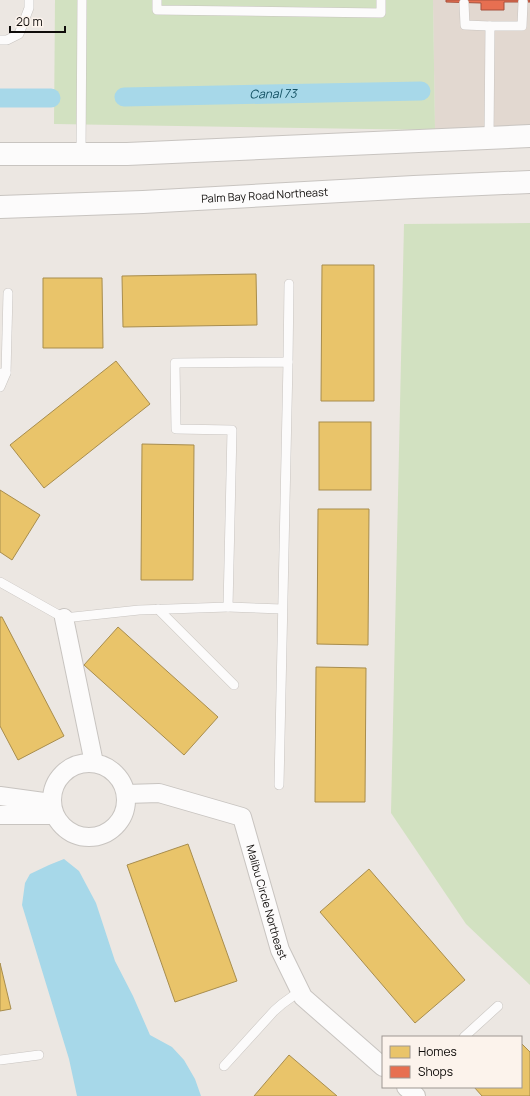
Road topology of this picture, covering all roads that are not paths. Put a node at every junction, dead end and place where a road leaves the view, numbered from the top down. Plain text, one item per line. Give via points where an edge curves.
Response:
1 (29, 0) edge
2 (82, 0) edge
3 (158, 0) edge
4 (381, 0) edge
5 (464, 2) dead end
6 (523, 2) dead end
7 (490, 26) junction
8 (0, 40) edge
9 (530, 136) edge
10 (489, 138) junction
11 (0, 154) edge
12 (81, 154) junction
13 (530, 182) edge
14 (0, 207) edge
15 (289, 284) dead end
16 (8, 294) dead end
17 (288, 362) junction
18 (3, 373) edge
19 (0, 387) edge
20 (0, 582) edge
21 (228, 607) junction
22 (158, 609) junction
23 (282, 609) junction
24 (64, 618) junction
25 (234, 685) dead end
26 (94, 763) junction
27 (279, 786) dead end
28 (126, 794) junction
29 (0, 796) edge
30 (53, 809) junction
31 (0, 815) edge
32 (300, 991) junction
33 (498, 1006) dead end
34 (465, 1036) edge
35 (39, 1055) dead end
36 (0, 1060) edge
37 (224, 1066) dead end
38 (382, 1066) edge

1 - 8 lane via 29,8 19,34 7,40
2 - 12 lane
3 - 4 lane via 157,10 381,13
5 - 7 lane via 465,25
6 - 7 lane via 522,26
7 - 10 lane
9 - 10 main road
10 - 12 main road
11 - 12 main road
13 - 14 main road, Palm Bay Road Northeast
15 - 17 lane
16 - 18 lane
17 - 21 lane via 175,363 176,429 232,430
17 - 23 lane
18 - 19 lane
20 - 24 lane
21 - 22 lane
21 - 23 lane
22 - 24 lane
22 - 25 lane
23 - 27 lane
24 - 26 street
26 - 28 street via 108,768 118,776
26 - 30 street via 73,766 62,775 52,793
28 - 30 street via 122,818 102,835 91,837 74,834 64,828
28 - 32 street, Malibu Circle Northeast via 159,793 242,817 280,950
29 - 30 street
30 - 31 street
32 - 37 lane via 274,1012
32 - 38 street, Malibu Circle Northeast via 303,997
33 - 34 lane
35 - 36 lane

